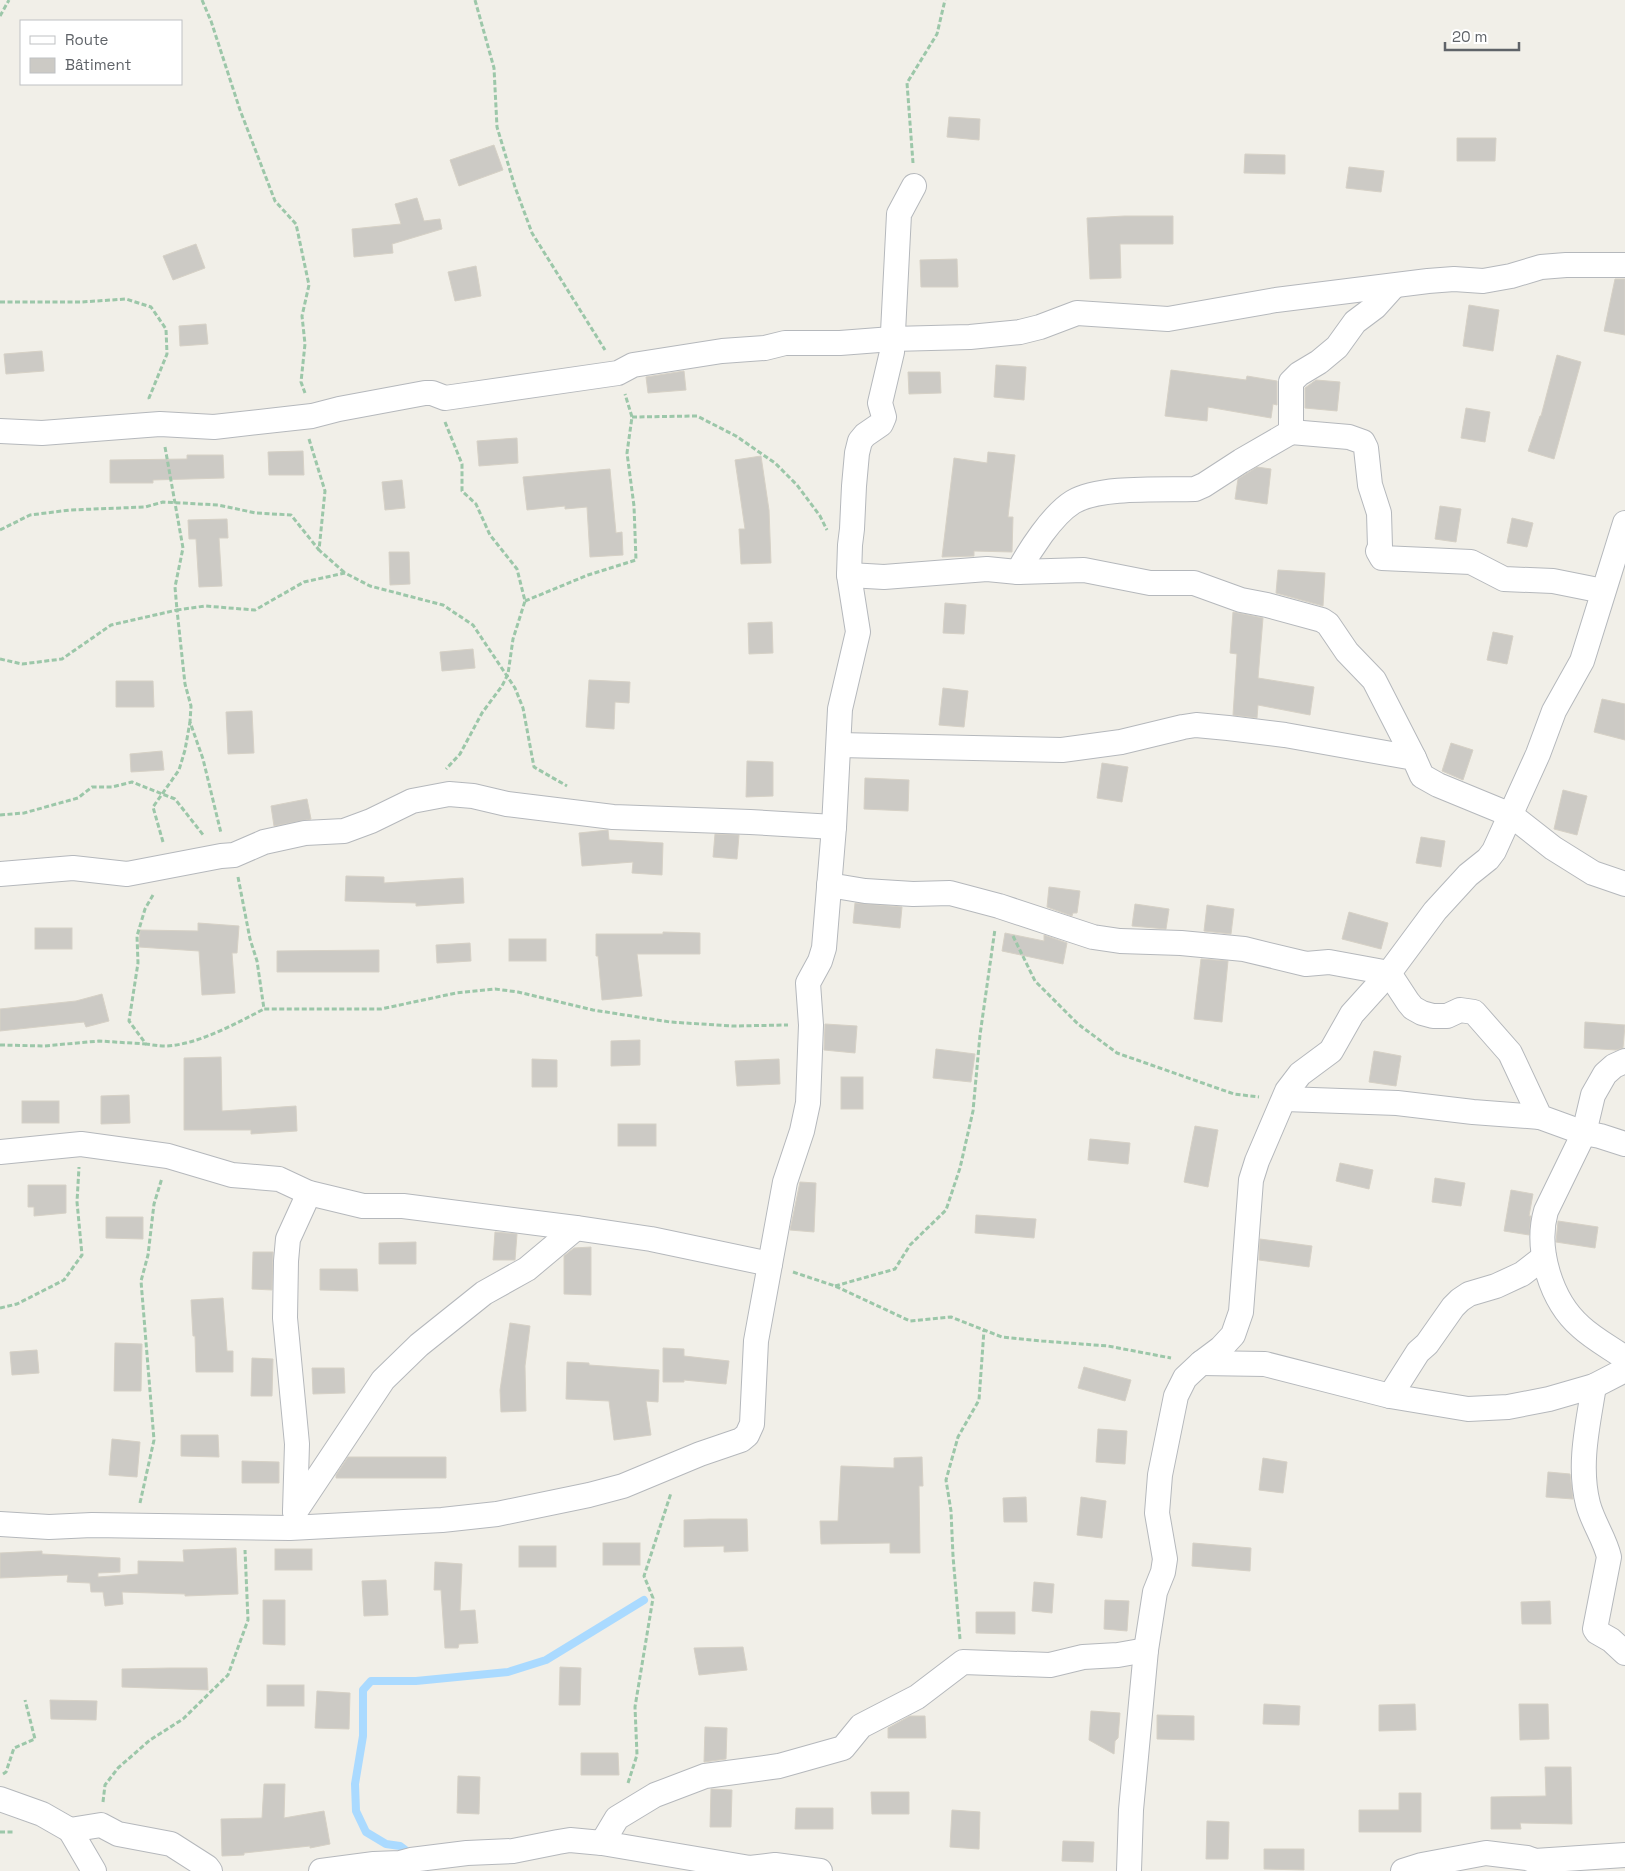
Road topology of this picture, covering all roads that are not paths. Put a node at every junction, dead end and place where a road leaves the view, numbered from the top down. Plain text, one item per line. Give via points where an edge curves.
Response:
1 (914, 186) road end
2 (1625, 265) edge
3 (1393, 287) junction
4 (892, 339) junction
5 (0, 431) edge
6 (1291, 432) junction
7 (1625, 523) edge
8 (1018, 572) junction
9 (849, 576) junction
10 (1604, 591) junction
11 (839, 745) junction
12 (1414, 758) junction
13 (1510, 815) junction
14 (834, 827) junction
15 (0, 874) edge
16 (1625, 884) edge
17 (829, 885) junction
18 (1389, 972) junction
19 (1625, 1061) edge
20 (1284, 1099) junction
21 (1540, 1117) junction
22 (1584, 1133) junction
23 (1625, 1144) edge
24 (0, 1152) edge
25 (309, 1193) junction
26 (576, 1228) junction
27 (1544, 1257) junction
28 (770, 1264) junction
29 (1625, 1358) edge
30 (1201, 1363) junction
31 (1625, 1370) edge
32 (1594, 1386) junction
33 (1390, 1396) junction
34 (292, 1520) junction
35 (0, 1524) edge
36 (1146, 1650) junction
37 (1625, 1653) edge
38 (0, 1799) edge
39 (70, 1830) junction
40 (602, 1843) junction
41 (1625, 1855) edge
42 (94, 1871) edge
43 (210, 1871) edge
44 (321, 1871) edge
45 (820, 1871) edge
46 (1129, 1871) edge
47 (1403, 1871) edge

1 - 4 street via 899,214
2 - 3 street via 1566,264 1483,281 1454,279
3 - 4 street via 1276,300 1168,319 1077,313 1020,332
3 - 6 street via 1355,322 1337,347 1294,378
4 - 5 street via 785,343 722,351 634,365 618,373 445,398 425,393 312,416 214,427 160,424 42,433
4 - 9 street via 880,403 884,417 881,424 860,441 857,453
6 - 8 street via 1195,489 1111,493 1073,502 1032,546
6 - 10 street via 1363,442 1370,485 1379,513 1378,551 1382,558 1471,562 1504,579 1553,581
7 - 10 street
8 - 9 street via 987,570 884,577
8 - 12 street via 1084,570 1150,583 1194,583 1241,600 1322,620 1374,680
9 - 11 street via 858,632 840,709
10 - 13 street via 1582,661 1554,711
11 - 12 street via 1062,750 1121,742 1196,725 1285,735
11 - 14 street
12 - 13 street via 1422,776
13 - 16 street via 1593,873
13 - 18 street via 1488,859 1468,875 1435,912
14 - 15 street via 613,817 449,794 412,801 344,831 305,833 264,842 228,855 127,874 73,868
14 - 17 street
17 - 18 street via 865,891 950,893 1093,937 1244,950 1306,964 1329,962
17 - 28 street via 824,948 808,982 811,1025 808,1103 785,1182
18 - 20 street via 1352,1014 1331,1051 1300,1074
18 - 21 street via 1408,1002 1422,1013 1447,1016 1460,1010 1474,1012 1510,1053
19 - 22 street via 1614,1066 1601,1080 1593,1095
20 - 21 street via 1397,1103
20 - 30 street via 1251,1180 1241,1312 1233,1335
21 - 22 street
22 - 23 street
22 - 27 street via 1546,1211 1542,1224
24 - 25 street via 81,1144 168,1156 232,1175 279,1179
25 - 26 street via 363,1206 403,1206
25 - 34 street via 288,1239 286,1261 285,1318 297,1444
26 - 28 street via 651,1239
26 - 34 street via 527,1269 484,1294 420,1345 383,1380
27 - 29 street via 1556,1294 1571,1317
27 - 33 street via 1522,1274 1469,1294 1453,1306
28 - 34 street via 756,1341 752,1424 741,1440 622,1486 497,1514 442,1520
30 - 33 street via 1265,1364
30 - 36 street via 1186,1378 1176,1396 1160,1475 1157,1513 1165,1559 1155,1592
31 - 32 street
32 - 33 street via 1508,1407 1468,1409
32 - 37 street via 1584,1443 1586,1494 1609,1558 1595,1629
34 - 35 street via 245,1527
36 - 40 street via 1084,1657 1050,1665 963,1662 917,1697 861,1726 844,1748 778,1766 705,1776 655,1795 617,1818
36 - 46 street via 1131,1810
38 - 39 street via 42,1814
39 - 42 street
39 - 43 street via 101,1825 125,1836 170,1844
40 - 44 street via 570,1840 514,1851 467,1853 400,1864
40 - 45 street via 750,1868 775,1865
41 - 47 street via 1535,1862 1486,1853

